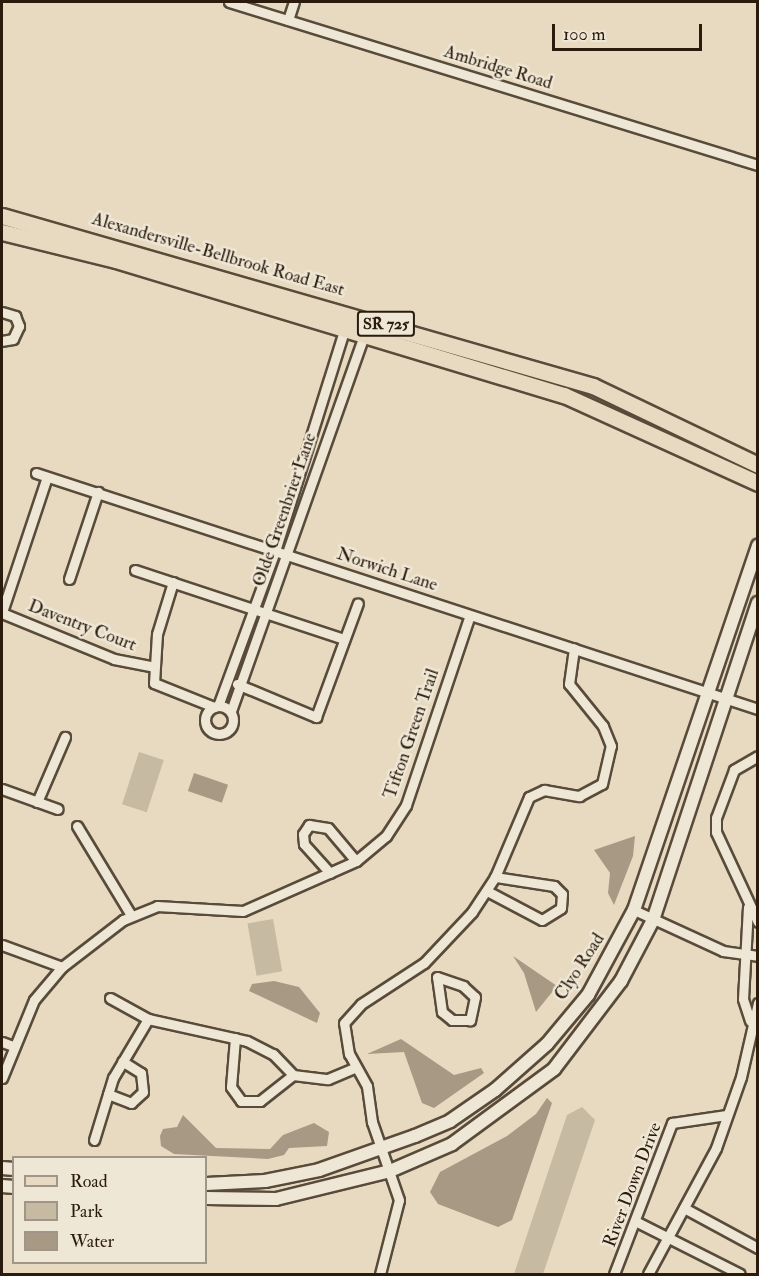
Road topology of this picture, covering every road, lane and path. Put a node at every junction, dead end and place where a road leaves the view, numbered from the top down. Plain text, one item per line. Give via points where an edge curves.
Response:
1 (229, 2) edge
2 (294, 2) edge
3 (288, 20) junction
4 (758, 165) edge
5 (2, 216) edge
6 (2, 232) edge
7 (118, 253) junction
8 (2, 312) edge
9 (349, 313) junction
10 (369, 319) junction
11 (344, 332) junction
12 (363, 337) junction
13 (2, 341) edge
14 (758, 465) edge
15 (36, 473) dead end
16 (47, 477) junction
17 (758, 483) edge
18 (98, 492) junction
19 (758, 546) edge
20 (275, 551) junction
21 (288, 555) junction
22 (135, 570) dead end
23 (69, 579) dead end
24 (173, 582) junction
25 (358, 603) dead end
26 (758, 603) edge
27 (252, 608) junction
28 (2, 613) edge
29 (267, 614) junction
30 (470, 615) junction
31 (344, 639) junction
32 (574, 648) junction
33 (151, 666) junction
34 (230, 680) junction
35 (243, 687) junction
36 (710, 694) junction
37 (726, 700) junction
38 (216, 706) junction
39 (758, 709) edge
40 (231, 711) junction
41 (64, 737) dead end
42 (758, 756) edge
43 (2, 789) edge
44 (37, 802) junction
45 (58, 809) dead end
46 (77, 826) dead end
47 (356, 861) junction
48 (330, 873) junction
49 (495, 877) junction
50 (487, 891) junction
51 (748, 907) junction
52 (634, 910) junction
53 (131, 915) junction
54 (653, 920) junction
55 (758, 922) edge
56 (2, 945) edge
57 (744, 954) junction
58 (758, 956) edge
59 (424, 963) junction
60 (62, 967) junction
61 (437, 977) junction
62 (110, 998) dead end
63 (758, 1003) edge
64 (148, 1019) junction
65 (754, 1022) edge
66 (236, 1038) junction
67 (2, 1042) edge
68 (13, 1046) junction
69 (122, 1061) junction
70 (356, 1067) junction
71 (293, 1076) junction
72 (2, 1078) edge
73 (108, 1094) junction
74 (726, 1115) junction
75 (94, 1140) dead end
76 (381, 1149) junction
77 (390, 1171) junction
78 (207, 1184) edge
79 (207, 1198) edge
80 (684, 1208) junction
81 (637, 1222) junction
82 (669, 1234) junction
83 (758, 1248) edge
84 (380, 1275) edge
85 (614, 1275) edge
86 (648, 1275) edge
87 (740, 1275) edge

1 - 3 street, Ambridge Road
2 - 3 street
3 - 4 street, Ambridge Road
5 - 7 main road, Alexandersville-Bellbrook Road East / SR 725
6 - 7 main road, Alexandersville-Bellbrook Road East / SR 725
7 - 9 main road, Alexandersville-Bellbrook Road East / SR 725
7 - 11 main road, Alexandersville-Bellbrook Road East / SR 725
8 - 13 street via 15,316 19,326 14,339
9 - 10 main road, Alexandersville-Bellbrook Road East / SR 725
9 - 11 street, Olde Greenbrier Lane
10 - 12 street, Olde Greenbrier Lane
10 - 14 main road, Alexandersville-Bellbrook Road East / SR 725 via 593,386
11 - 12 main road, Alexandersville-Bellbrook Road East / SR 725
11 - 20 street, Olde Greenbrier Lane
12 - 17 main road, Alexandersville-Bellbrook Road East / SR 725 via 564,395
12 - 21 street, Olde Greenbrier Lane
15 - 16 street, Norwich Lane
16 - 18 street, Norwich Lane
16 - 28 street
18 - 20 street, Norwich Lane
18 - 23 street
19 - 36 street, Clyo Road
20 - 21 street, Norwich Lane
20 - 27 street, Olde Greenbrier Lane
21 - 29 street, Olde Greenbrier Lane
21 - 30 street, Norwich Lane
22 - 24 street
24 - 27 street
24 - 33 street
25 - 31 street
26 - 37 street
27 - 29 street
27 - 34 street, Olde Greenbrier Lane
28 - 33 street, Daventry Court via 114,659
29 - 31 street
29 - 35 street, Olde Greenbrier Lane
30 - 32 street, Norwich Lane
30 - 47 street, Tifton Green Trail via 406,805 386,836
31 - 35 street via 316,717
32 - 36 street, Norwich Lane
32 - 49 street via 569,684 603,726 610,766 589,794 544,790 529,796
33 - 38 street via 156,686
34 - 35 street
34 - 38 street, Olde Greenbrier Lane
35 - 40 street, Olde Greenbrier Lane
36 - 37 street, Norwich Lane
36 - 52 street, Clyo Road
37 - 39 street, Norwich Lane
37 - 54 street
38 - 40 street
38 - 40 street, Olde Greenbrier Lane via 206,717 214,732 230,728
41 - 44 street
42 - 51 street via 734,770 716,818 716,832
43 - 44 street
44 - 45 street
46 - 53 street
47 - 48 street, Tifton Green Trail
47 - 48 street via 328,828 309,825 303,834 304,844
48 - 53 street, Tifton Green Trail via 233,913 170,905
49 - 50 street
49 - 50 street via 554,886 562,894 561,908 554,917 537,919
50 - 59 street
51 - 55 street
51 - 57 street
52 - 54 street
52 - 76 street, Clyo Road via 588,994 547,1044 450,1121
53 - 60 street, Tifton Green Trail
54 - 57 street via 723,951
54 - 77 street via 621,981 554,1069 452,1144
56 - 60 street
57 - 58 street
57 - 65 street via 743,999
59 - 61 street
59 - 70 street via 347,1017 346,1043
60 - 68 street, Tifton Green Trail via 34,1000
61 - 61 street via 463,986 475,997 470,1020 446,1017 439,1004
62 - 64 street
63 - 65 street
64 - 66 street
64 - 69 street
65 - 74 street via 741,1077
66 - 71 street via 268,1051
66 - 71 street via 231,1086 241,1101 260,1101
67 - 68 street
68 - 72 street, Tifton Green Trail
69 - 73 street
69 - 73 street via 141,1073 143,1092 131,1103
70 - 71 street via 328,1079
70 - 76 street via 367,1086
73 - 75 street
74 - 80 street via 707,1169
74 - 81 street, River Down Drive via 672,1123
76 - 77 street
76 - 78 street, Clyo Road via 265,1182
77 - 79 street via 276,1199
77 - 84 street via 400,1210
80 - 82 street
80 - 83 street
81 - 82 street
81 - 85 street, River Down Drive
82 - 86 street
82 - 87 street

